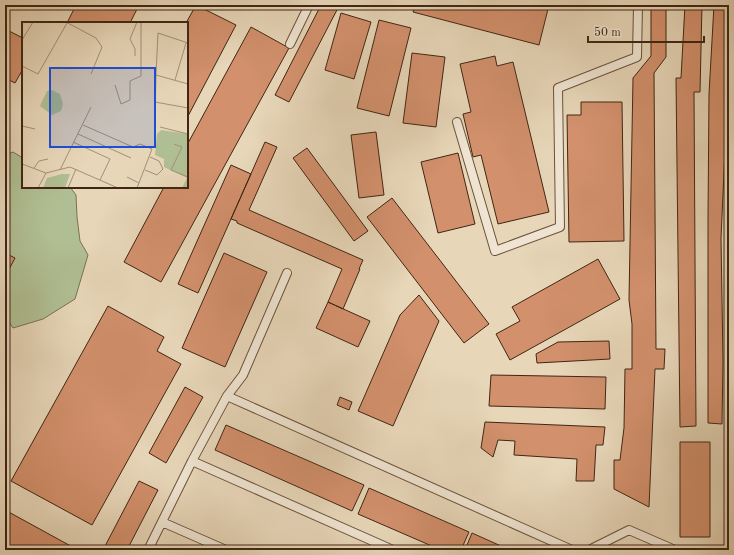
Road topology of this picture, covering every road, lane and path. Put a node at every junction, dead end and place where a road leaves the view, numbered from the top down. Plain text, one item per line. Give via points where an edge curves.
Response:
1 (309, 5) edge
2 (638, 5) edge
3 (290, 44) dead end
4 (457, 122) dead end
5 (287, 272) dead end
6 (227, 396) junction
7 (192, 461) junction
8 (162, 522) junction
9 (148, 550) edge
10 (226, 550) edge
11 (393, 550) edge
12 (572, 550) edge
13 (589, 550) edge
14 (675, 550) edge

1 - 3 lane
2 - 4 lane via 638,57 558,88 560,227 495,251
5 - 6 lane via 243,375
6 - 7 lane
6 - 12 lane
7 - 8 lane
7 - 11 lane
8 - 9 lane
8 - 10 lane
13 - 14 lane via 629,530

